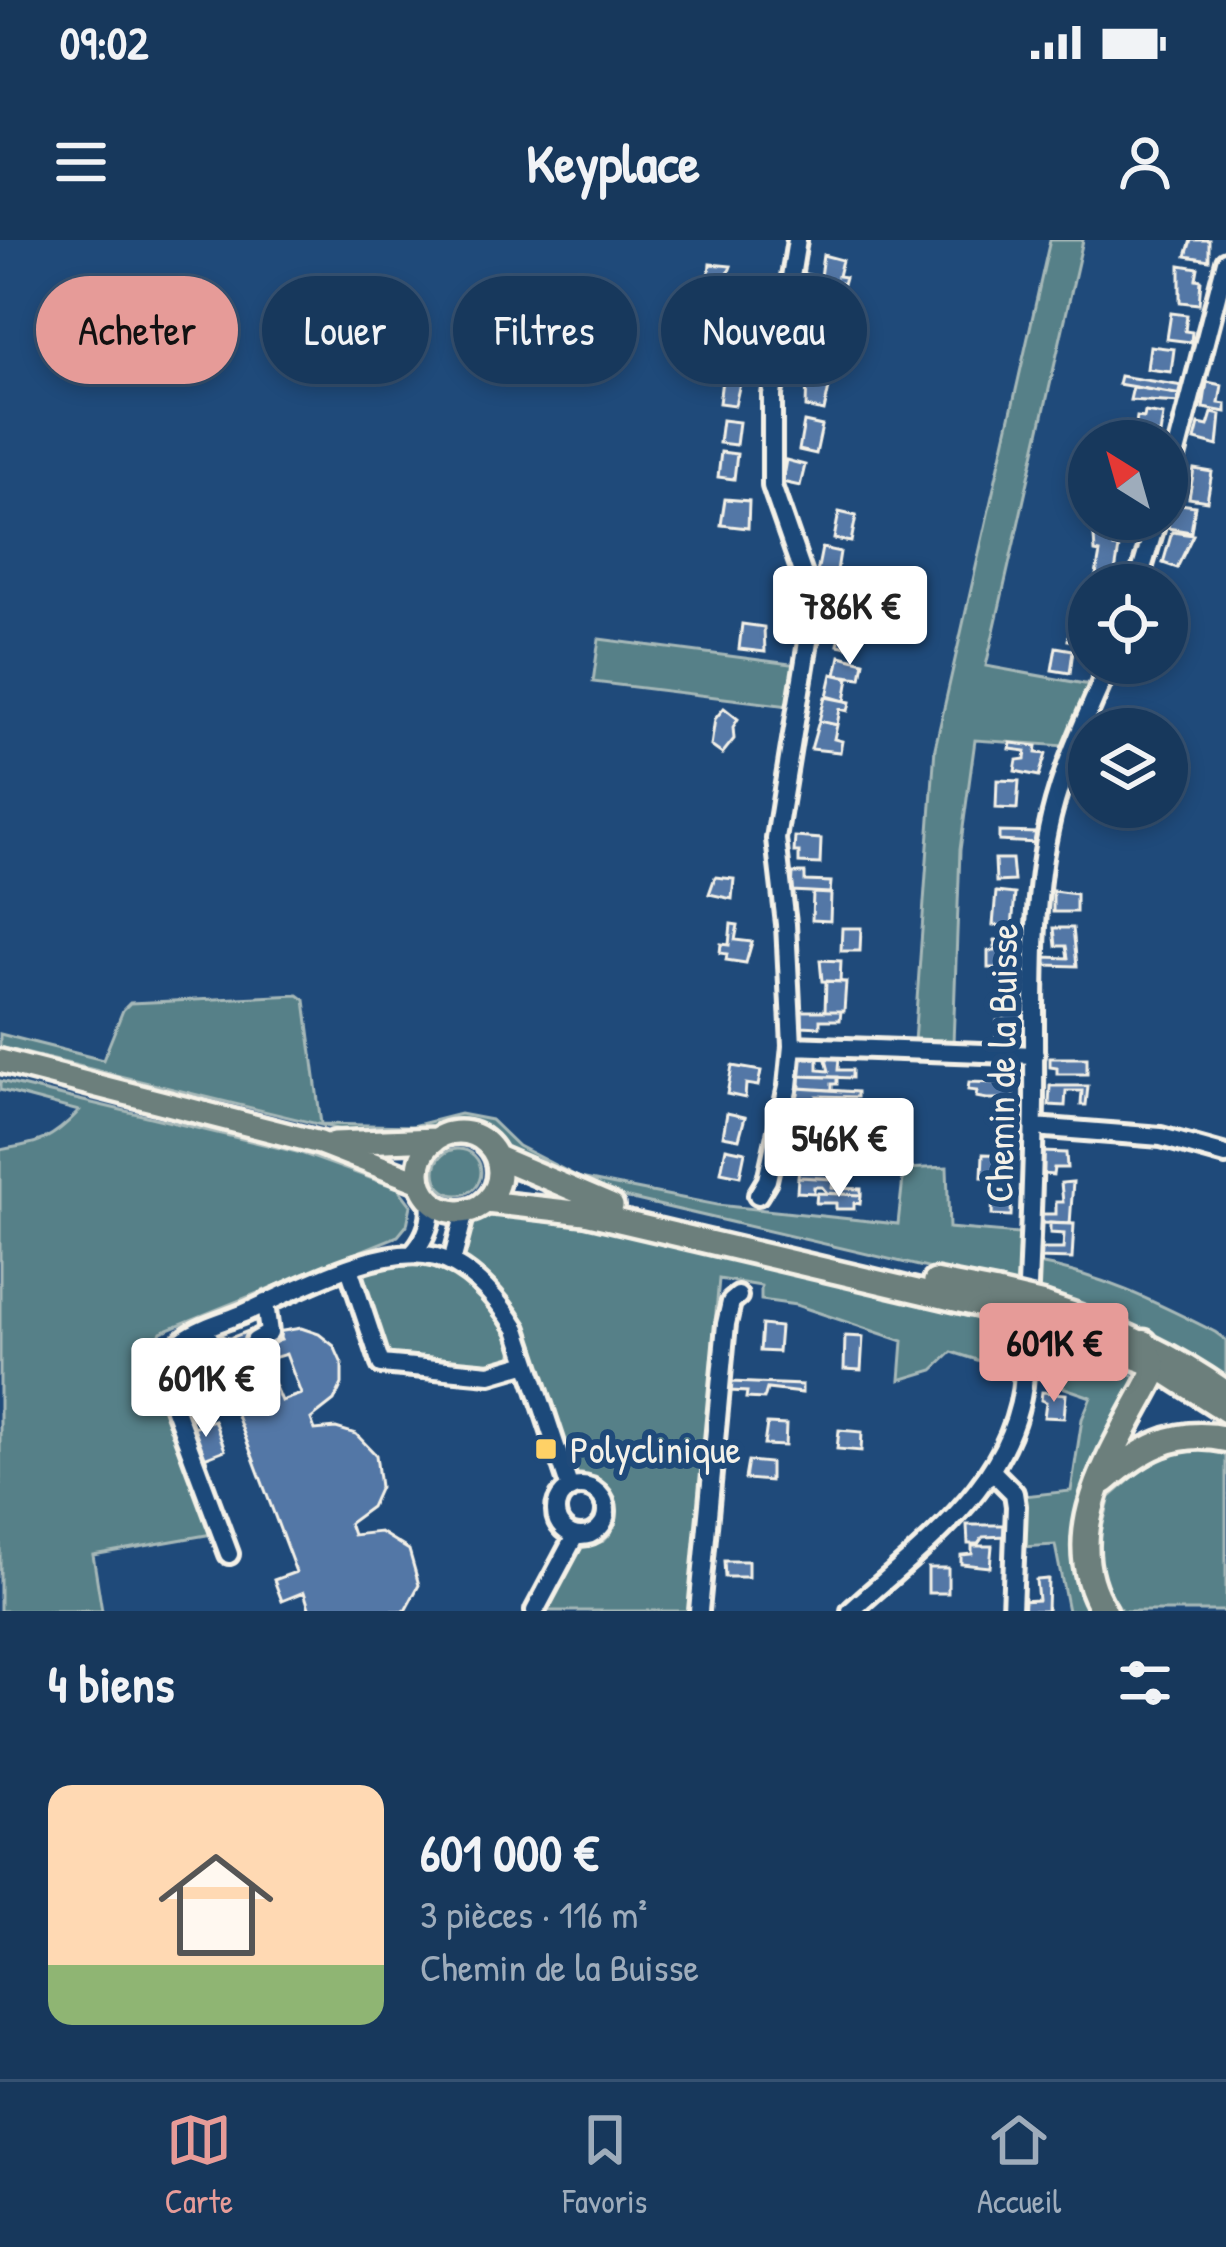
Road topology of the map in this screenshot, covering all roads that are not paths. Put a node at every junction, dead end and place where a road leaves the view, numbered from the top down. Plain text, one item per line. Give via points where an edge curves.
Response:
1 (797, 240) edge
2 (1226, 261) edge
3 (1185, 420) edge
4 (1101, 684) edge
5 (792, 1046) junction
6 (1034, 1055) junction
7 (0, 1061) edge
8 (1034, 1127) junction
9 (436, 1139) junction
10 (320, 1143) junction
11 (1226, 1155) edge
12 (497, 1157) junction
13 (425, 1191) junction
14 (758, 1196) dead end
15 (486, 1202) junction
16 (465, 1212) junction
17 (412, 1254) junction
18 (452, 1262) junction
19 (349, 1268) junction
20 (738, 1296) dead end
21 (996, 1301) junction
22 (266, 1303) junction
23 (204, 1330) junction
24 (255, 1341) dead end
25 (229, 1350) dead end
26 (1149, 1354) junction
27 (528, 1363) junction
28 (1226, 1392) edge
29 (1226, 1411) edge
30 (1226, 1439) edge
31 (992, 1471) junction
32 (1098, 1487) junction
33 (570, 1489) junction
34 (575, 1536) junction
35 (229, 1554) dead end
36 (535, 1611) edge
37 (699, 1611) edge
38 (851, 1611) edge
39 (1012, 1611) edge
40 (1104, 1611) edge

1 - 5 street via 772,418 772,486 812,617 776,839
2 - 3 street
4 - 6 street, Chemin de la Buisse via 1052,814 1036,921
5 - 6 street
5 - 14 street
6 - 8 street, Chemin de la Buisse
7 - 10 main road
8 - 11 street via 1161,1137
8 - 31 street, Chemin de la Buisse via 1023,1392
9 - 10 main road
9 - 12 main road via 470,1132
9 - 13 main road via 420,1161
10 - 13 main road
12 - 15 main road via 499,1181
12 - 21 main road via 592,1201
13 - 16 main road via 440,1208
13 - 17 street via 431,1211
15 - 16 main road
15 - 21 main road via 585,1213
16 - 18 street
17 - 18 street
17 - 19 street
18 - 27 street via 492,1292
19 - 22 street
19 - 27 street via 382,1364 490,1374
20 - 37 street via 726,1324
21 - 26 main road, bridge
22 - 23 street
22 - 24 street via 269,1333
23 - 25 street via 214,1346
23 - 35 street via 174,1350 167,1388
26 - 28 main road
26 - 29 main road
26 - 32 highway via 1153,1376
27 - 33 street
30 - 32 highway via 1161,1441
31 - 38 street, Chemin de la Buisse
31 - 39 street via 1016,1506
32 - 40 highway via 1084,1550
33 - 34 street via 556,1510
33 - 34 street via 593,1489 606,1508 598,1531
34 - 36 street

